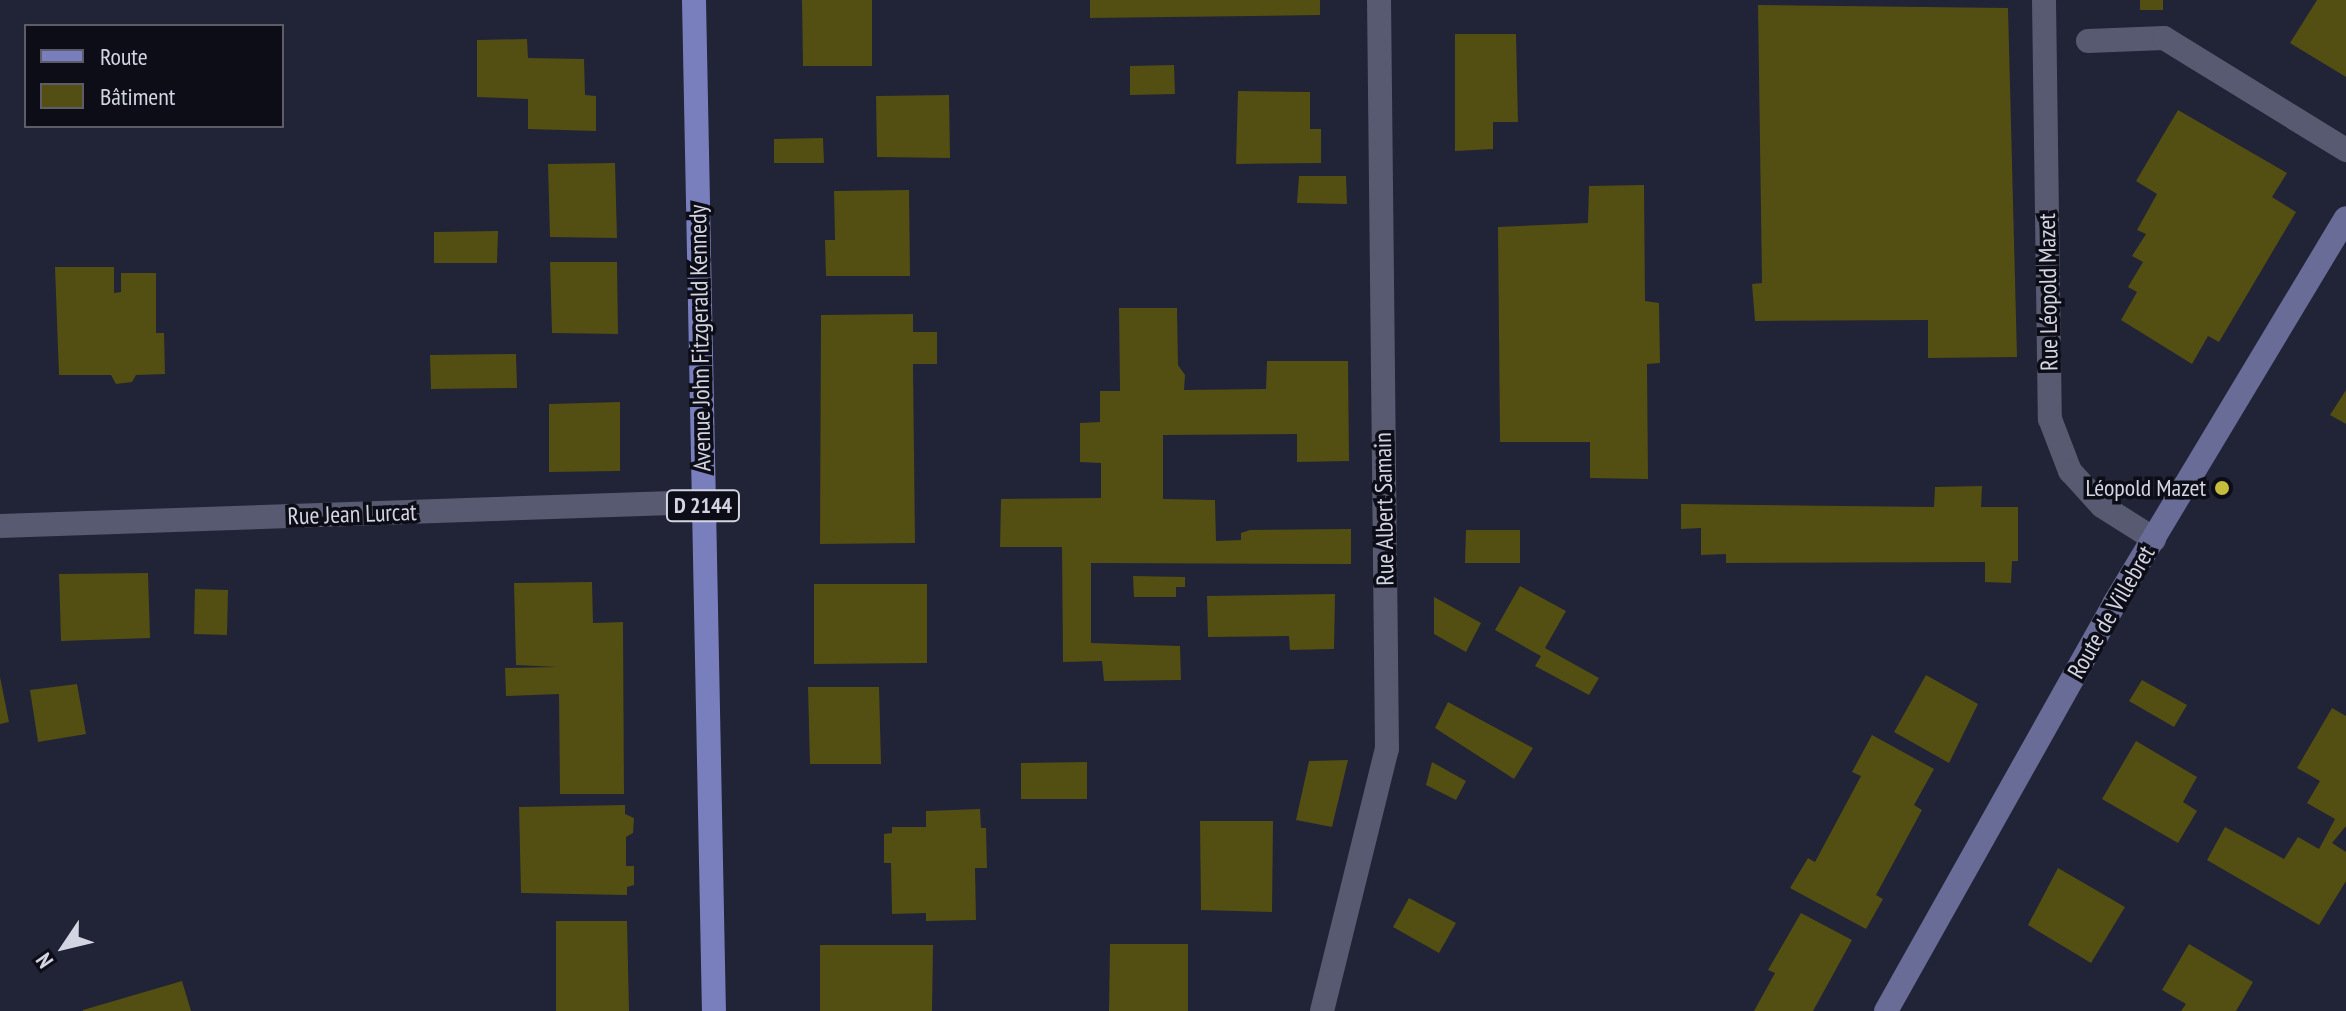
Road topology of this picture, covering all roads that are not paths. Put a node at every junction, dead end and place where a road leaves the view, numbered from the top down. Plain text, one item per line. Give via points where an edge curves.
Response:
1 (694, 0) edge
2 (1379, 0) edge
3 (2044, 0) edge
4 (2088, 41) dead end
5 (2346, 150) edge
6 (2346, 218) edge
7 (703, 502) junction
8 (0, 526) edge
9 (2154, 539) junction
10 (714, 1011) edge
11 (1322, 1011) edge
12 (1886, 1011) edge

1 - 7 main road, Avenue John Fitzgerald Kennedy / D 2144
2 - 11 street, Rue Albert Samain via 1387,749
3 - 9 street, Rue Léopold Mazet via 2050,419 2070,471 2102,506
4 - 5 street via 2164,38
6 - 9 main road, Route de Villebret
7 - 8 street, Rue Jean Lurcat
7 - 10 main road, Avenue John Fitzgerald Kennedy / D 2144
9 - 12 main road, Route de Villebret

